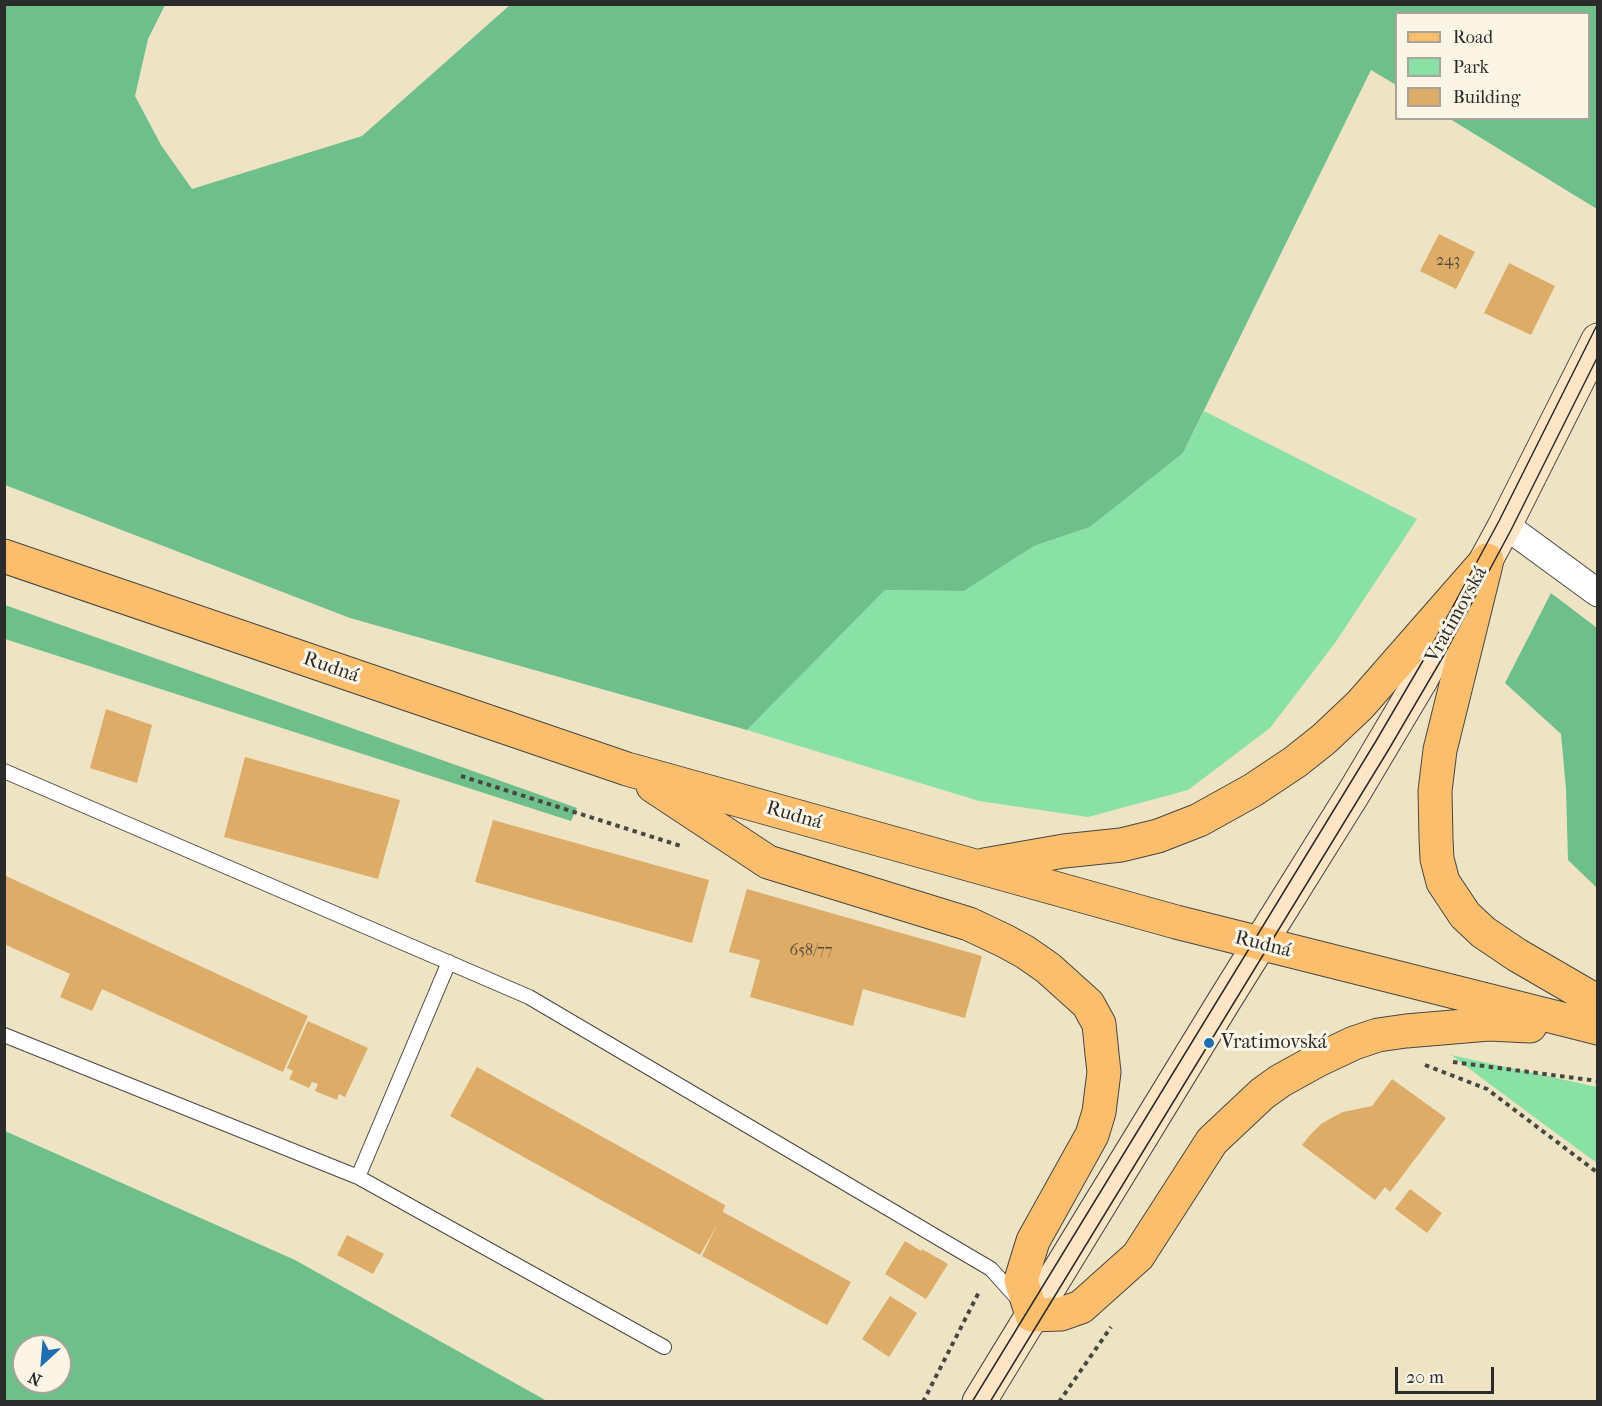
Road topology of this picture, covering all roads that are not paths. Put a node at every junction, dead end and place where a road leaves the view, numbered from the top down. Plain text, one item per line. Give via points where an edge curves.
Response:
1 (1598, 340) edge
2 (1505, 525) junction
3 (4, 556) edge
4 (1487, 560) junction
5 (1598, 592) edge
6 (627, 769) junction
7 (4, 771) edge
8 (973, 867) junction
9 (1259, 944) junction
10 (449, 962) junction
11 (1598, 1002) edge
12 (1598, 1028) edge
13 (4, 1035) edge
14 (1598, 1036) edge
15 (358, 1177) junction
16 (1032, 1315) junction
17 (664, 1347) dead end
18 (979, 1401) edge

1 - 2 street, Vratimovská
2 - 4 street, Vratimovská
2 - 5 street
3 - 6 main road, Rudná
4 - 8 main road via 1360,705 1324,739 1224,807 1158,836 1121,845
4 - 9 street, Vratimovská via 1355,791
4 - 11 main road via 1440,750 1435,791 1437,859 1443,882 1482,932
6 - 8 main road, Rudná
6 - 16 main road via 768,862 969,924 1025,951 1088,1004 1099,1024 1104,1072 1100,1112 1092,1135 1033,1241 1021,1280
7 - 10 lane
8 - 9 main road, Rudná
9 - 12 main road, Rudná
9 - 16 street, Vratimovská
10 - 15 lane
10 - 16 lane via 529,996 991,1269
13 - 15 lane
14 - 16 main road via 1489,1024 1406,1031 1378,1035 1318,1060 1262,1094 1212,1142 1138,1256 1081,1307 1061,1314
15 - 17 lane
16 - 18 street, Vratimovská

